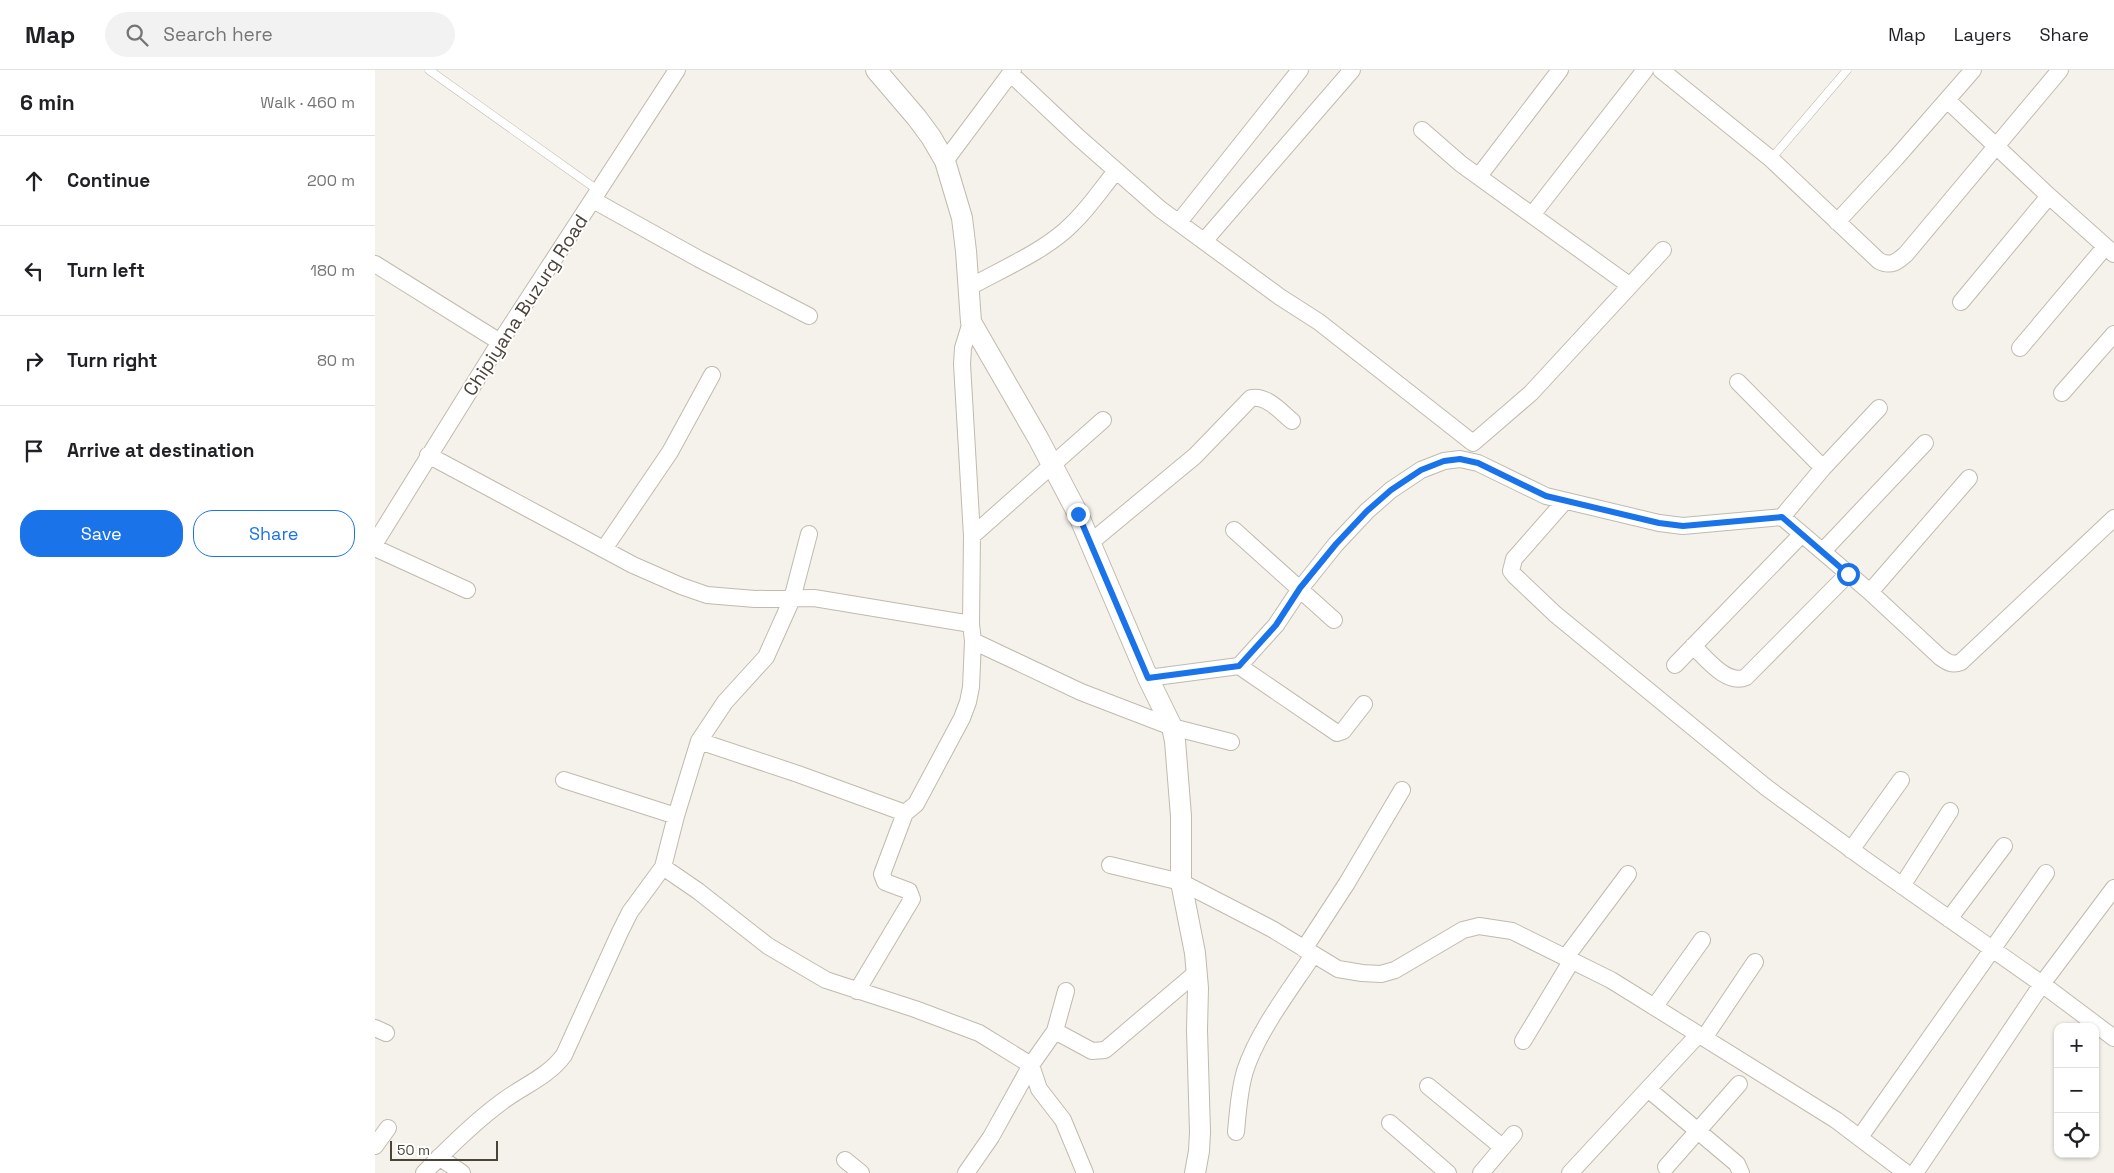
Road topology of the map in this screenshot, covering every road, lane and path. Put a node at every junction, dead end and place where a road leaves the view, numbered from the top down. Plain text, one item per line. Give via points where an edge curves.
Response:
1 (429, 70) edge
2 (677, 70) edge
3 (876, 70) edge
4 (1300, 70) edge
5 (1352, 70) edge
6 (1560, 70) edge
7 (1645, 70) edge
8 (1661, 70) edge
9 (1847, 70) edge
10 (1973, 70) edge
11 (2060, 70) edge
12 (1012, 72) edge
13 (1947, 100) junction
14 (1422, 130) dead end
15 (1995, 145) junction
16 (1771, 159) junction
17 (945, 162) junction
18 (1116, 171) junction
19 (1479, 176) junction
20 (596, 195) junction
21 (2049, 196) junction
22 (1532, 215) junction
23 (1179, 222) junction
24 (1837, 222) junction
25 (1205, 240) junction
26 (1663, 250) dead end
27 (2109, 250) edge
28 (375, 264) edge
29 (1629, 285) junction
30 (968, 288) junction
31 (1961, 302) dead end
32 (809, 316) dead end
33 (971, 322) junction
34 (2114, 334) edge
35 (500, 342) junction
36 (2019, 348) dead end
37 (712, 375) dead end
38 (1738, 382) dead end
39 (2062, 393) dead end
40 (1879, 408) dead end
41 (1103, 420) dead end
42 (1292, 421) dead end
43 (1473, 443) junction
44 (1925, 443) dead end
45 (429, 455) junction
46 (1460, 459) junction
47 (1053, 466) junction
48 (1823, 468) junction
49 (1969, 478) dead end
50 (1565, 501) junction
51 (1782, 517) junction
52 (2114, 518) edge
53 (1234, 530) dead end
54 (809, 534) dead end
55 (1802, 534) junction
56 (972, 536) junction
57 (375, 542) edge
58 (1091, 542) junction
59 (375, 548) edge
60 (604, 549) junction
61 (1823, 551) junction
62 (1848, 574) junction
63 (1300, 588) junction
64 (467, 590) dead end
65 (1870, 592) junction
66 (792, 599) junction
67 (1335, 620) dead end
68 (971, 624) junction
69 (973, 641) junction
70 (1693, 646) junction
71 (1675, 664) dead end
72 (1239, 666) junction
73 (1148, 678) junction
74 (1364, 704) dead end
75 (1172, 727) junction
76 (699, 742) junction
77 (1231, 742) dead end
78 (564, 780) dead end
79 (1901, 780) dead end
80 (1402, 790) dead end
81 (1950, 810) dead end
82 (905, 813) junction
83 (676, 816) junction
84 (2004, 846) dead end
85 (1851, 850) junction
86 (1110, 865) dead end
87 (663, 867) junction
88 (2047, 873) dead end
89 (1628, 874) dead end
90 (1181, 882) junction
91 (1902, 886) junction
92 (2114, 888) edge
93 (1949, 919) junction
94 (1702, 940) dead end
95 (1991, 949) junction
96 (1308, 952) junction
97 (1569, 958) junction
98 (1755, 962) dead end
99 (1197, 972) junction
100 (2042, 984) junction
101 (857, 991) junction
102 (1067, 991) dead end
103 (1655, 1006) junction
104 (1055, 1031) junction
105 (1701, 1036) junction
106 (2114, 1038) edge
107 (1523, 1041) dead end
108 (1031, 1065) junction
109 (1739, 1084) dead end
110 (1427, 1086) dead end
111 (1648, 1089) junction
112 (1389, 1123) dead end
113 (388, 1128) dead end
114 (1697, 1130) junction
115 (1236, 1132) dead end
116 (1514, 1134) dead end
117 (1861, 1137) junction
118 (375, 1146) edge
119 (1502, 1147) junction
120 (439, 1157) junction
121 (845, 1160) dead end
122 (1666, 1167) dead end
123 (1895, 1170) edge
124 (424, 1173) edge
125 (462, 1173) edge
126 (861, 1173) edge
127 (966, 1173) edge
128 (1085, 1173) edge
129 (1195, 1173) edge
130 (1448, 1173) edge
131 (1481, 1173) edge
132 (1570, 1173) edge
133 (1741, 1173) edge
134 (1915, 1173) edge

1 - 20 lane
2 - 20 street, Chipiyana Buzurg Road
3 - 17 street via 917,118
4 - 23 street
5 - 25 street
6 - 19 street
7 - 22 street
8 - 16 street
9 - 16 lane
10 - 13 street
11 - 15 street
12 - 17 street
12 - 18 street
13 - 15 street
13 - 24 street
14 - 19 street
15 - 21 street
15 - 24 street via 1898,262 1885,264 1879,261
16 - 24 street
17 - 30 street via 962,218
18 - 23 street
18 - 30 street via 1066,230
19 - 22 street
20 - 32 street via 707,264
20 - 35 street, Chipiyana Buzurg Road
21 - 27 street
21 - 31 street
22 - 29 street
23 - 25 street
25 - 43 street via 1319,322
26 - 29 street
27 - 36 street
28 - 35 street
29 - 43 street via 1531,393
30 - 33 street
33 - 47 street
33 - 56 street via 962,364
34 - 39 street
35 - 45 street, Chipiyana Buzurg Road
37 - 60 street via 670,452
38 - 48 street
40 - 48 street
41 - 47 street
42 - 58 street via 1266,400 1251,398 1195,456
43 - 46 street
44 - 61 street
45 - 57 street, Chipiyana Buzurg Road
45 - 60 street
46 - 50 street via 1478,463 1546,496
46 - 63 street via 1421,470 1391,490 1336,544
47 - 56 street
47 - 58 street
48 - 51 street
49 - 65 street
50 - 51 street via 1683,526
50 - 85 street via 1514,559 1511,571 1515,576 1555,614 1767,788
51 - 55 street
52 - 65 street via 1956,664 1940,657
53 - 63 street
54 - 66 street
55 - 61 street
55 - 70 street
56 - 68 street
58 - 73 street
59 - 64 street
60 - 66 street via 633,565 707,595
61 - 62 street
62 - 65 street
62 - 70 street via 1746,677 1734,680 1727,676
63 - 67 street
63 - 72 street via 1276,625
66 - 68 street via 814,598
66 - 76 street via 766,657 725,702
68 - 69 street
69 - 75 street via 1081,692
69 - 82 street via 971,687 962,718 916,804
70 - 71 street
72 - 73 street
72 - 74 street via 1337,733 1343,731
73 - 75 street
75 - 77 street
75 - 90 street via 1181,816
76 - 82 street
76 - 83 street
78 - 83 street
79 - 85 street
80 - 96 street
81 - 91 street
82 - 101 street via 882,874 885,882 909,891 912,899
83 - 87 street
84 - 93 street
85 - 91 street
86 - 90 street
87 - 101 street via 768,946 826,980
87 - 120 street via 619,932 565,1055 503,1101
88 - 95 street
89 - 97 street
90 - 96 street via 1272,929
90 - 99 street
91 - 93 street
92 - 100 street
93 - 95 street
94 - 103 street
95 - 100 street
95 - 117 street
96 - 97 street via 1338,969 1381,974 1395,970 1463,930 1479,926 1512,931
96 - 115 street via 1250,1058 1241,1088
97 - 103 street
97 - 107 street
98 - 105 street
99 - 104 street via 1105,1050 1092,1051
99 - 129 street via 1200,1132
100 - 106 street
100 - 134 street
101 - 108 street via 979,1034
102 - 104 street
103 - 105 street
104 - 108 street
105 - 111 street
105 - 117 street
108 - 127 street via 991,1137
108 - 128 street via 1039,1089 1063,1120
109 - 114 street
110 - 119 street
111 - 114 street
111 - 132 street
112 - 130 street
113 - 118 street
114 - 122 street
114 - 133 street via 1737,1164
116 - 119 street
117 - 123 street
119 - 131 street
120 - 124 street
120 - 125 street
121 - 126 street

